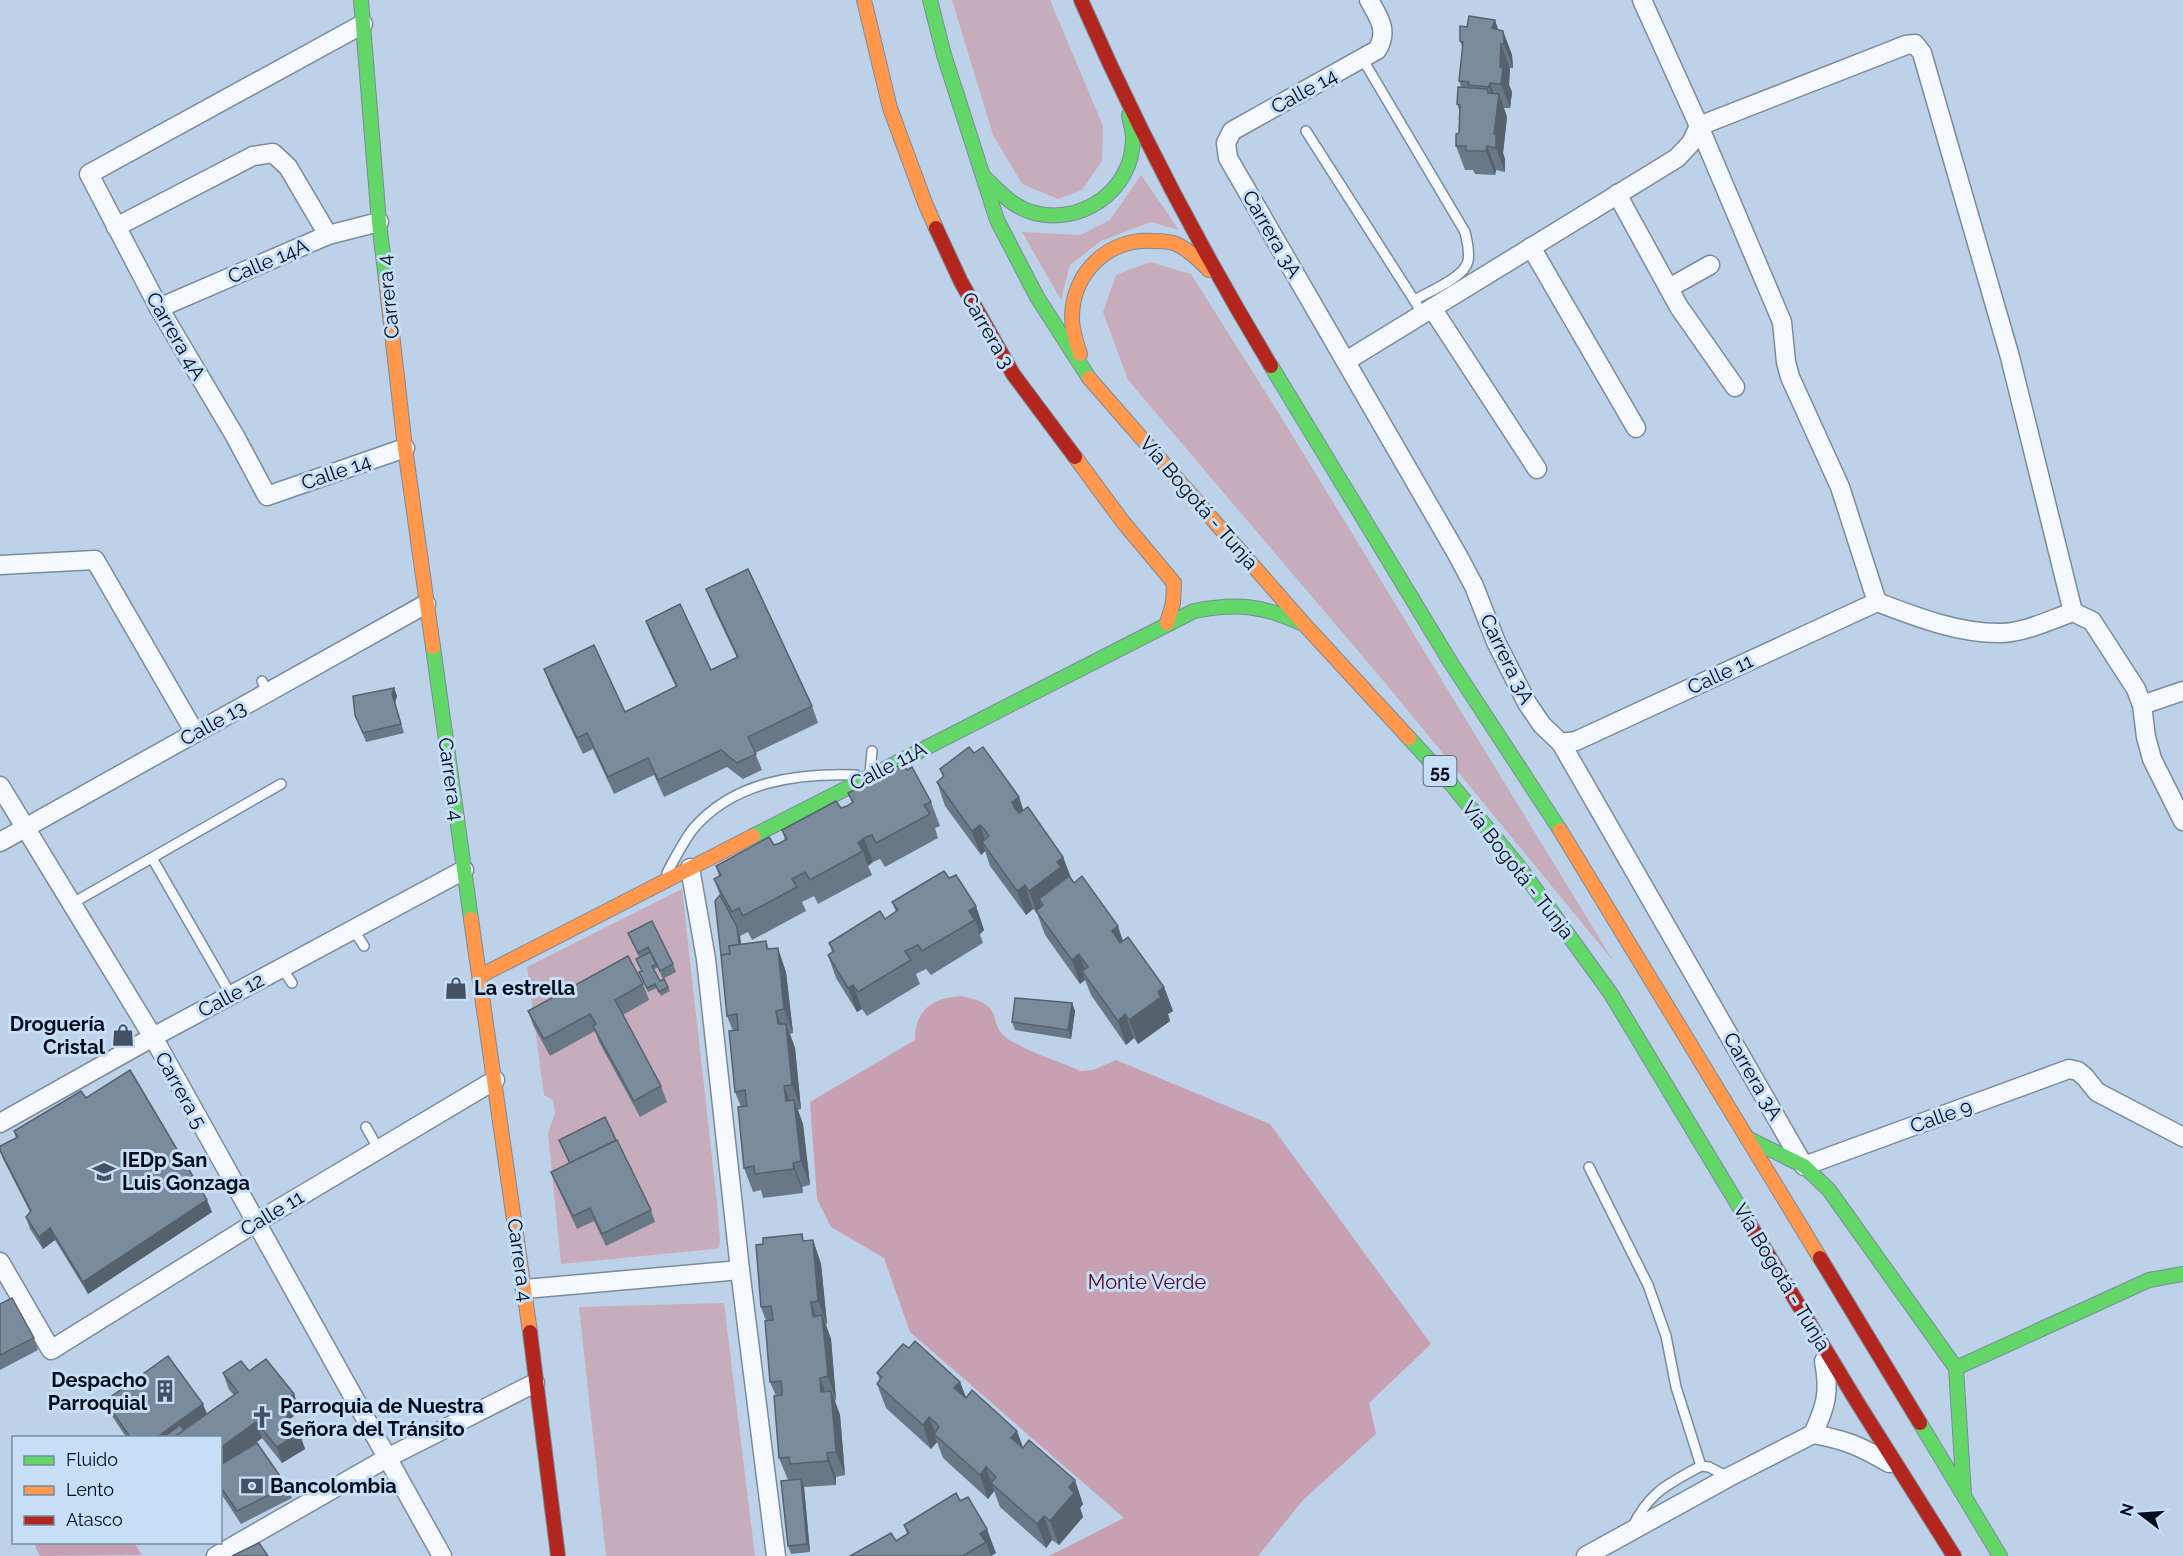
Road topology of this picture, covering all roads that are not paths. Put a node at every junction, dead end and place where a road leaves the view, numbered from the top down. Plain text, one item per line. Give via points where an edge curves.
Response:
1 (361, 0) edge
2 (864, 0) edge
3 (930, 0) edge
4 (1081, 0) edge
5 (1369, 0) edge
6 (1642, 0) edge
7 (363, 24) junction
8 (1362, 58) junction
9 (1118, 85) junction
10 (1699, 126) junction
11 (1306, 131) dead end
12 (1226, 142) joint
13 (982, 176) junction
14 (1617, 194) junction
15 (379, 222) junction
16 (117, 227) junction
17 (328, 235) junction
18 (1531, 247) junction
19 (1710, 265) dead end
20 (1220, 281) junction
21 (1669, 288) junction
22 (1423, 307) junction
23 (159, 308) junction
24 (1346, 361) junction
25 (1085, 374) junction
26 (1735, 387) dead end
27 (1635, 429) dead end
28 (405, 448) junction
29 (1537, 469) dead end
30 (267, 496) joint
31 (0, 565) edge
32 (1877, 602) junction
33 (426, 604) junction
34 (2073, 612) junction
35 (1167, 623) junction
36 (1304, 624) junction
37 (2183, 691) edge
38 (2142, 705) junction
39 (195, 733) junction
40 (1561, 743) junction
41 (872, 751) dead end
42 (870, 776) junction
43 (281, 784) dead end
44 (0, 786) edge
45 (2183, 820) edge
46 (24, 828) junction
47 (0, 842) edge
48 (152, 858) junction
49 (690, 868) junction
50 (464, 870) junction
51 (662, 882) junction
52 (71, 904) junction
53 (353, 929) junction
54 (364, 946) dead end
55 (282, 968) junction
56 (480, 976) junction
57 (292, 984) dead end
58 (231, 995) junction
59 (153, 1038) junction
60 (495, 1080) junction
61 (0, 1123) edge
62 (366, 1127) dead end
63 (2183, 1137) edge
64 (1747, 1138) junction
65 (379, 1150) junction
66 (1804, 1166) junction
67 (1589, 1167) dead end
68 (255, 1223) junction
69 (0, 1262) edge
70 (740, 1270) junction
71 (2183, 1274) edge
72 (525, 1289) junction
73 (1819, 1338) junction
74 (1956, 1368) junction
75 (535, 1383) junction
76 (1813, 1434) junction
77 (387, 1458) junction
78 (1701, 1466) junction
79 (1900, 1470) junction
80 (1729, 1478) junction
81 (1964, 1495) junction
82 (1631, 1530) junction
83 (216, 1556) edge
84 (442, 1556) edge
85 (558, 1556) edge
86 (776, 1556) edge
87 (1586, 1556) edge
88 (1954, 1556) edge
89 (2000, 1556) edge

1 - 7 main road, Carrera 4
2 - 35 main road, Carrera 3 via 890,108 925,204 961,282 1013,374 1123,522 1174,583
3 - 13 main road, Vía Bogotá - Tunja / 55
4 - 9 main road
5 - 8 street, Calle 14 via 1382,23 1383,40 1377,50
6 - 10 street
7 - 15 main road, Carrera 4
7 - 16 street, Carrera 4A via 89,174
8 - 12 street, Calle 14 via 1232,131
8 - 22 lane via 1465,232 1469,250 1464,272
9 - 13 main road via 1133,127 1133,153 1123,178 1106,199 1083,212 1065,216 1030,212 1007,199
9 - 20 main road
10 - 14 street via 1677,159
10 - 32 street via 1782,322 1790,378 1840,487
10 - 34 street via 1906,45 1915,44 1922,53 2010,357
11 - 22 lane
12 - 24 street, Carrera 3A via 1228,158
13 - 25 main road, Vía Bogotá - Tunja / 55 via 997,220 1036,297
14 - 18 street
14 - 21 street
15 - 17 street, Calle 14A
15 - 28 main road, Carrera 4
16 - 17 street via 253,156 273,153 288,167
16 - 23 street, Carrera 4A
17 - 23 street, Calle 14A
18 - 22 street
18 - 27 street
19 - 21 street
20 - 25 main road via 1199,259 1174,244 1145,239 1117,245 1093,261 1077,286 1071,314
20 - 64 main road via 1451,663 1583,865
21 - 26 street
22 - 24 street
22 - 29 street
23 - 30 street, Carrera 4A
24 - 40 street, Carrera 3A via 1474,586 1496,642 1527,702 1542,725
25 - 36 main road, Vía Bogotá - Tunja / 55
28 - 30 street, Calle 14
28 - 33 main road, Carrera 4
31 - 39 street via 95,560
32 - 34 street via 1968,631 2003,633
32 - 40 street, Calle 11 via 1576,741
33 - 39 street, Calle 13 via 265,687
33 - 50 main road, Carrera 4
34 - 38 street via 2092,621 2136,689
35 - 36 main road, Calle 11A via 1194,611 1222,605 1251,605 1279,611
35 - 42 main road, Calle 11A
36 - 73 main road, Vía Bogotá - Tunja / 55 via 1451,784 1520,868 1611,994
37 - 38 street
38 - 45 street via 2152,759
39 - 46 street, Calle 13
40 - 66 street, Carrera 3A
41 - 42 lane
42 - 49 main road, Calle 11A
42 - 51 lane via 824,774 779,779 747,789 716,807 693,830
43 - 48 lane
44 - 46 street, Carrera 5
46 - 47 street, Calle 13
46 - 52 street, Carrera 5
48 - 52 lane
48 - 58 lane
49 - 51 main road, Calle 11A
49 - 70 street via 706,959
50 - 53 street, Calle 12
50 - 56 main road, Carrera 4
51 - 56 main road, Calle 11A
52 - 59 street, Carrera 5
53 - 54 lane
53 - 55 street, Calle 12
55 - 57 lane
55 - 58 street, Calle 12
56 - 60 main road, Carrera 4
58 - 59 street, Calle 12
59 - 61 street, Calle 12
59 - 68 street, Carrera 5
60 - 65 street, Calle 11
60 - 72 main road, Carrera 4
62 - 65 lane
63 - 66 street, Calle 9 via 2097,1092 2078,1071 2069,1069
64 - 66 main road, Carrera 3A
64 - 81 main road
65 - 68 street, Calle 11
66 - 74 main road, Carrera 3A via 1829,1190
67 - 78 lane via 1648,1285
68 - 69 street, Calle 11 via 51,1350
68 - 77 street, Carrera 5
70 - 72 street
70 - 86 street via 775,1517
71 - 74 main road via 2149,1280
72 - 75 main road, Carrera 4
73 - 76 street via 1828,1383 1824,1412
73 - 79 main road, Vía Bogotá - Tunja / 55
74 - 81 main road
75 - 77 street
75 - 85 main road, Carrera 4
76 - 79 street via 1860,1446
76 - 80 street
77 - 83 street
77 - 84 street, Carrera 5
78 - 80 lane
78 - 82 lane via 1653,1495
79 - 88 main road, Vía Bogotá - Tunja / 55
80 - 82 street
81 - 89 main road
82 - 87 street

